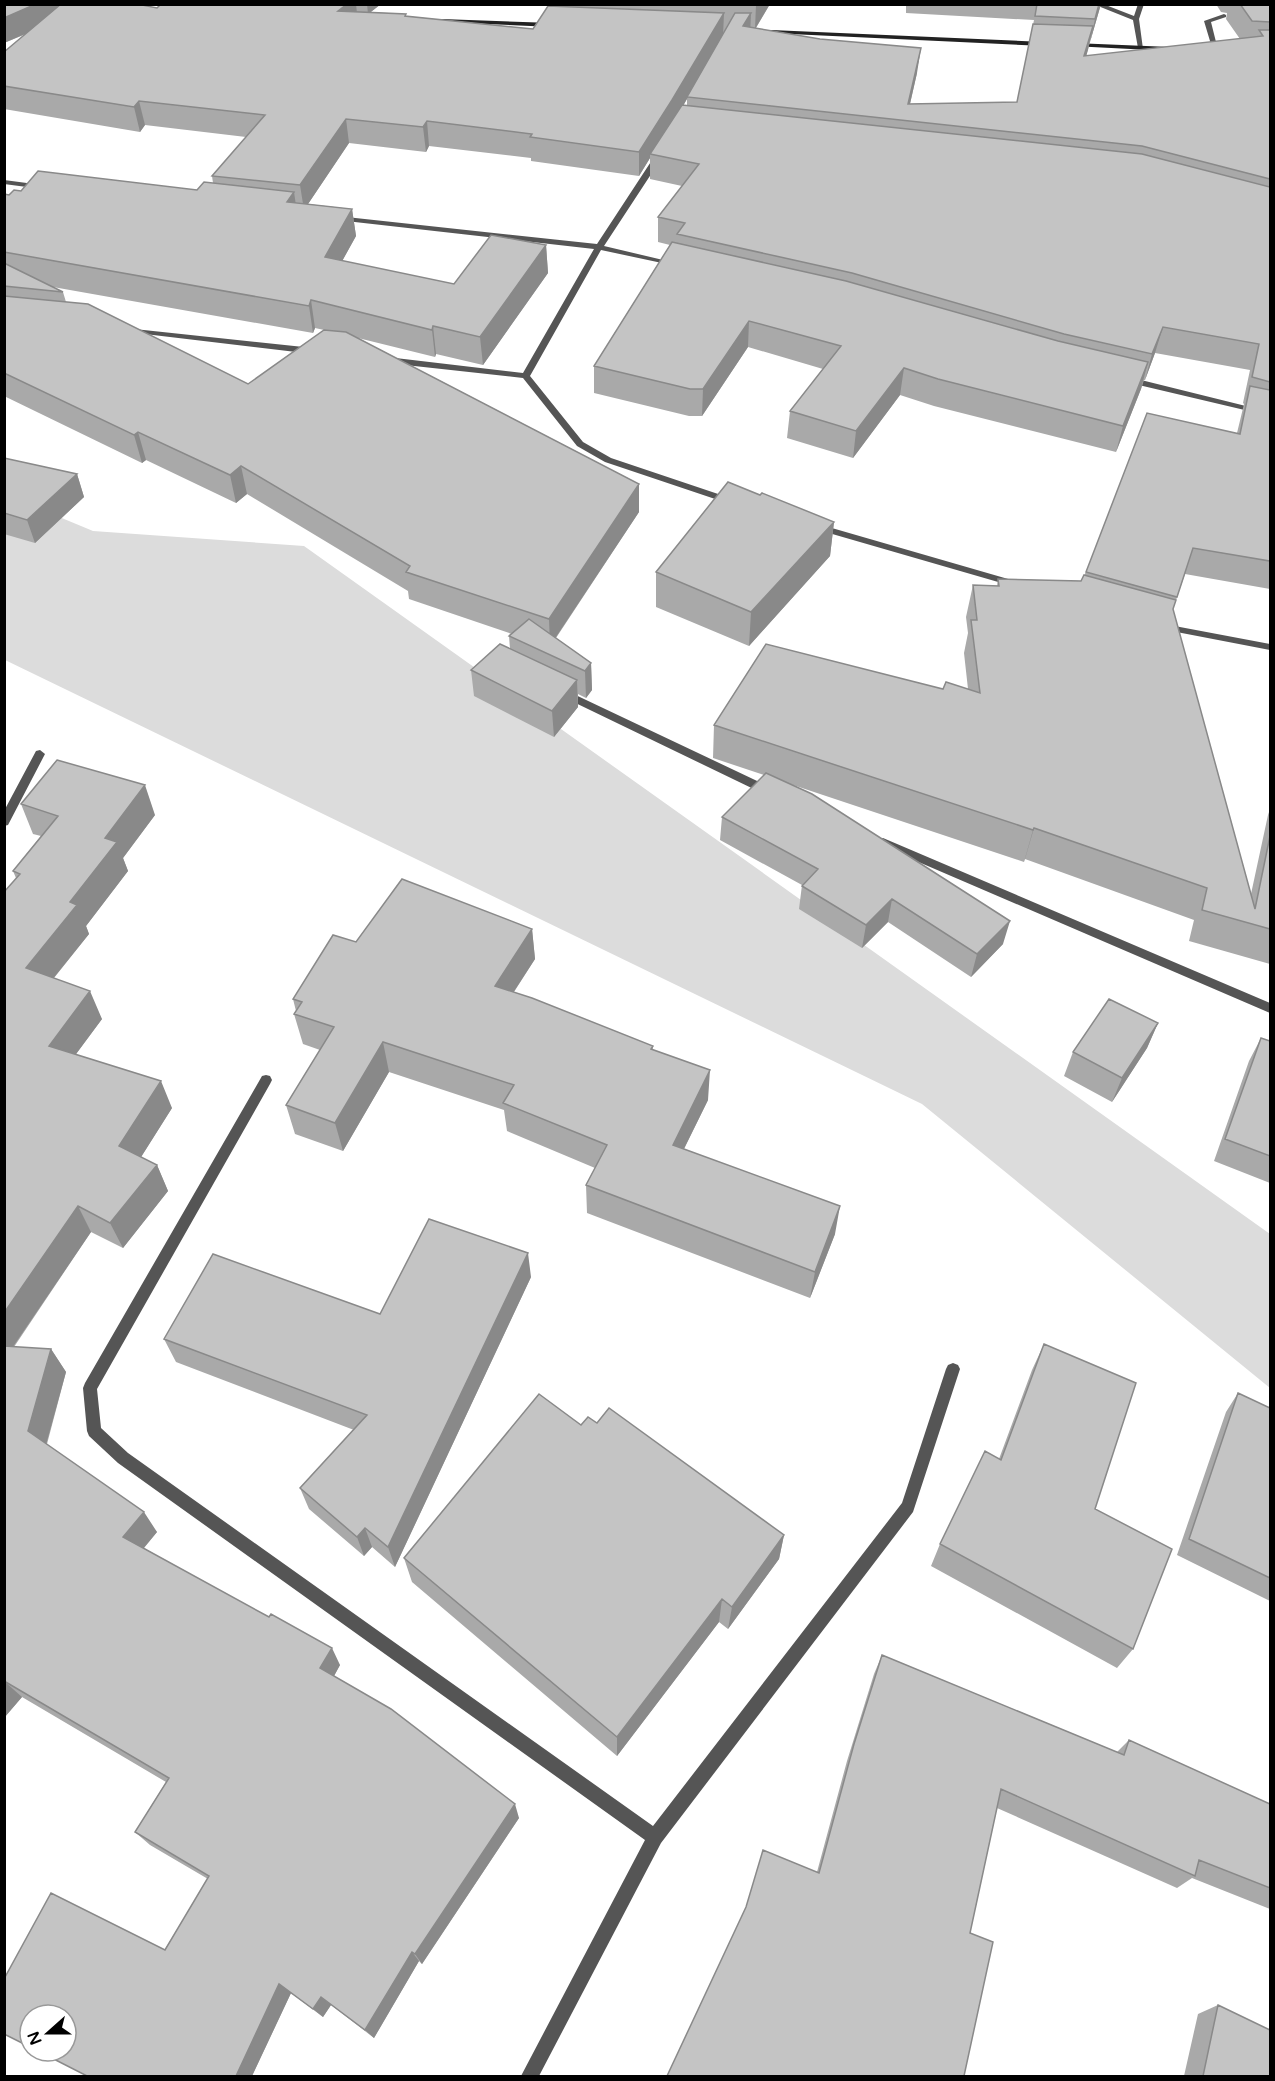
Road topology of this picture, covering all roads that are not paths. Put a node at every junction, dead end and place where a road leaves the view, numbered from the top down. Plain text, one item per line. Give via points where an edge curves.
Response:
1 (1096, 4) edge
2 (1141, 4) edge
3 (1224, 16) dead end
4 (1136, 19) junction
5 (427, 20) edge
6 (556, 25) edge
7 (767, 32) edge
8 (1048, 44) edge
9 (1071, 45) edge
10 (1141, 48) junction
11 (1184, 49) edge
12 (1205, 50) edge
13 (1215, 50) junction
14 (1226, 50) edge
15 (666, 145) edge
16 (4, 182) edge
17 (52, 188) edge
18 (333, 218) edge
19 (599, 247) junction
20 (689, 267) edge
21 (122, 330) edge
22 (320, 351) edge
23 (377, 358) edge
24 (526, 376) junction
25 (1123, 379) edge
26 (1270, 414) edge
27 (743, 505) edge
28 (812, 525) edge
29 (1018, 585) edge
30 (1155, 624) edge
31 (1270, 647) edge
32 (553, 688) edge
33 (40, 754) dead end
34 (778, 796) edge
35 (4, 822) edge
36 (876, 839) edge
37 (1270, 1008) edge
38 (266, 1080) dead end
39 (953, 1369) dead end
40 (655, 1837) junction
41 (530, 2076) edge

1 - 4 street
2 - 4 street
3 - 13 street via 1207,21
4 - 10 street
5 - 6 main road
7 - 8 main road
9 - 10 main road
10 - 11 main road
12 - 13 main road
13 - 14 main road
15 - 19 street
16 - 17 street
18 - 19 street
19 - 20 street
19 - 24 street
21 - 22 street
23 - 24 street
24 - 27 street via 580,444 608,460
25 - 26 street
28 - 29 street
30 - 31 street
32 - 34 street
33 - 35 street
36 - 37 street
38 - 40 street via 90,1388 94,1431 123,1458
39 - 40 street via 908,1507
40 - 41 street

